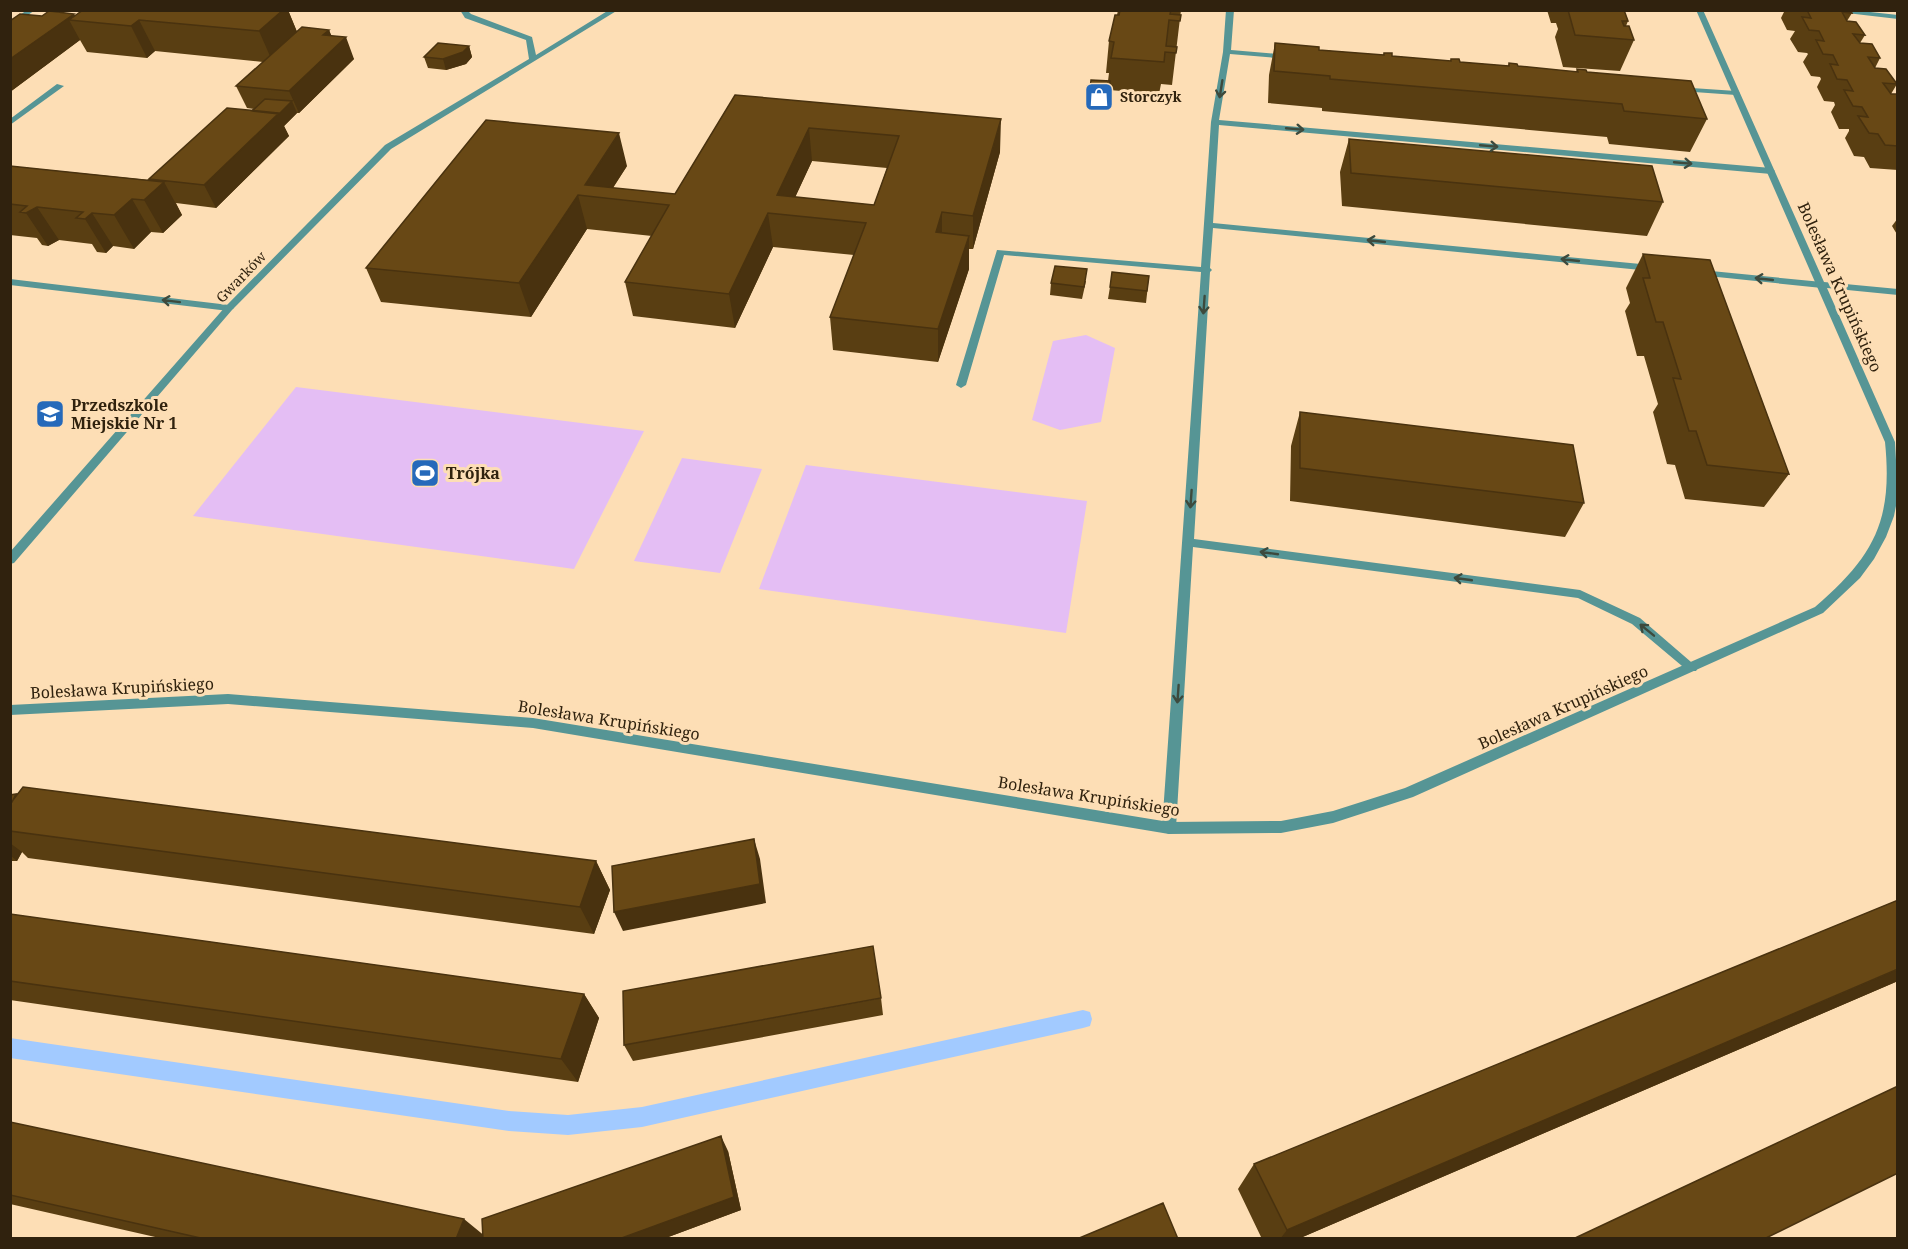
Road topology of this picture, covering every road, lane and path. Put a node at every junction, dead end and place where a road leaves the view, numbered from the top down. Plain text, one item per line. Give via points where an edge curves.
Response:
1 (32, 10) edge
2 (463, 10) edge
3 (615, 10) edge
4 (1230, 10) edge
5 (1699, 10) edge
6 (1824, 10) edge
7 (1898, 17) edge
8 (10, 26) edge
9 (1227, 52) junction
10 (1298, 58) edge
11 (533, 60) junction
12 (60, 86) dead end
13 (1665, 87) edge
14 (1736, 93) junction
15 (1215, 122) junction
16 (10, 123) edge
17 (1771, 171) junction
18 (1210, 225) junction
19 (1657, 269) edge
20 (1207, 270) junction
21 (1693, 272) edge
22 (10, 282) edge
23 (1822, 285) junction
24 (1898, 292) edge
25 (229, 308) junction
26 (961, 385) dead end
27 (1188, 542) junction
28 (10, 560) edge
29 (1692, 668) junction
30 (10, 710) edge
31 (1169, 828) junction

1 - 8 street
2 - 11 street via 468,16 529,39
3 - 11 street, Gwarków
4 - 9 street
5 - 14 street, Bolesława Krupińskiego
6 - 7 street
9 - 10 street
9 -> 15 street
11 - 25 street, Gwarków via 388,147
12 - 16 street
13 - 14 street
14 - 17 street, Bolesława Krupińskiego
15 -> 17 street
15 - 18 street
17 - 23 street, Bolesława Krupińskiego
19 -> 18 street
18 - 20 street
20 - 26 street via 1000,252
20 -> 27 street
23 -> 21 street
25 -> 22 street
23 - 24 street
23 - 29 street, Bolesława Krupińskiego via 1890,442 1895,471 1893,503 1880,539 1846,588 1819,610
25 - 28 street, Gwarków
29 -> 27 street via 1636,621 1580,594
27 -> 31 street
29 - 31 street, Bolesława Krupińskiego via 1408,793 1333,817 1281,827
30 - 31 street, Bolesława Krupińskiego via 228,699 533,723

